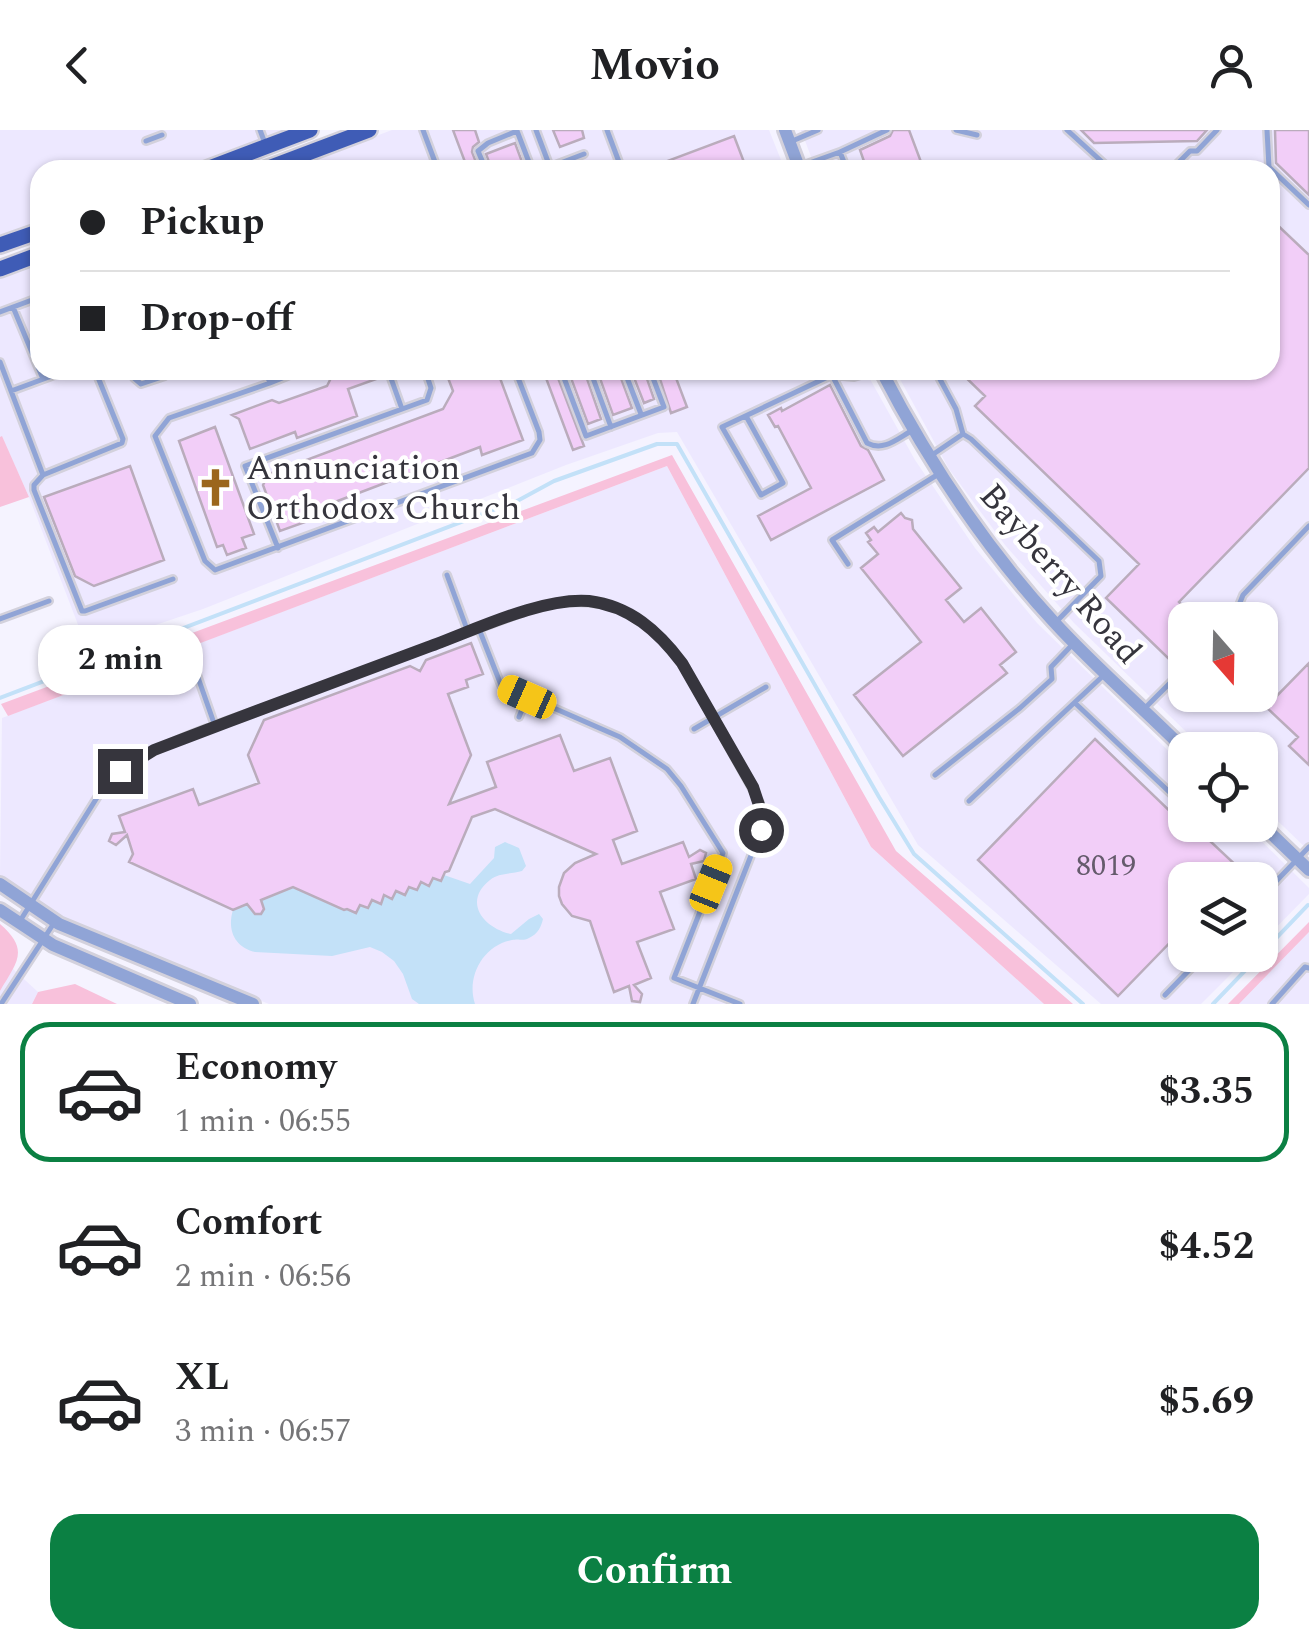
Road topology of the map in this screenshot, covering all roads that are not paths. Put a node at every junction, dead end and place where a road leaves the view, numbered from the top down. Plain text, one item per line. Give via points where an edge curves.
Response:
1 (260, 130) edge
2 (310, 130) edge
3 (369, 130) edge
4 (423, 130) edge
5 (536, 130) edge
6 (607, 130) edge
7 (818, 130) edge
8 (887, 130) edge
9 (956, 130) edge
10 (1068, 130) edge
11 (1217, 130) edge
12 (1267, 130) edge
13 (506, 133) edge
14 (162, 135) dead end
15 (977, 135) dead end
16 (788, 136) edge
17 (146, 141) dead end
18 (266, 146) junction
19 (840, 152) junction
20 (584, 154) dead end
21 (230, 160) edge
22 (290, 160) edge
23 (434, 160) edge
24 (482, 160) edge
25 (528, 160) edge
26 (547, 160) edge
27 (568, 160) edge
28 (618, 160) edge
29 (796, 160) edge
30 (820, 160) edge
31 (843, 160) edge
32 (1100, 160) edge
33 (1181, 160) edge
34 (1269, 160) edge
35 (1280, 177) edge
36 (1309, 205) edge
37 (30, 235) edge
38 (0, 246) edge
39 (30, 258) edge
40 (0, 269) edge
41 (30, 300) edge
42 (13, 307) junction
43 (0, 312) edge
44 (30, 348) edge
45 (0, 362) edge
46 (40, 380) edge
47 (99, 380) edge
48 (269, 380) edge
49 (277, 380) edge
50 (392, 380) edge
51 (428, 380) edge
52 (520, 380) edge
53 (565, 380) edge
54 (594, 380) edge
55 (628, 380) edge
56 (654, 380) edge
57 (822, 380) edge
58 (835, 380) edge
59 (885, 380) edge
60 (941, 380) edge
61 (270, 383) junction
62 (11, 391) junction
63 (402, 409) junction
64 (641, 415) junction
65 (746, 416) junction
66 (611, 427) junction
67 (913, 430) junction
68 (962, 434) junction
69 (930, 457) junction
70 (940, 474) junction
71 (43, 475) junction
72 (1309, 526) edge
73 (278, 548) junction
74 (848, 564) dead end
75 (447, 575) dead end
76 (173, 579) dead end
77 (49, 601) dead end
78 (1241, 602) edge
79 (0, 619) edge
80 (1055, 623) junction
81 (479, 628) junction
82 (468, 632) junction
83 (1074, 643) junction
84 (194, 668) dead end
85 (1106, 673) junction
86 (1168, 685) edge
87 (766, 687) dead end
88 (527, 697) junction
89 (1075, 703) junction
90 (1144, 709) junction
91 (519, 717) dead end
92 (714, 718) junction
93 (215, 726) junction
94 (694, 729) dead end
95 (1168, 733) edge
96 (936, 775) dead end
97 (1168, 791) edge
98 (969, 802) dead end
99 (1278, 840) edge
100 (1309, 847) edge
101 (1298, 859) junction
102 (1309, 870) edge
103 (1278, 880) edge
104 (0, 884) edge
105 (30, 903) junction
106 (0, 910) edge
107 (55, 921) junction
108 (18, 923) junction
109 (44, 939) junction
110 (1309, 968) edge
111 (1188, 972) edge
112 (700, 988) junction
113 (1166, 995) dead end
114 (1, 1004) edge
115 (190, 1004) edge
116 (252, 1004) edge
117 (693, 1004) edge
118 (740, 1004) edge
119 (1272, 1004) edge

1 - 18 lane
2 - 18 main road
3 - 22 main road
4 - 23 lane
5 - 26 lane
6 - 28 lane
7 - 16 lane
8 - 19 lane
9 - 15 lane
10 - 32 lane
11 - 33 lane
12 - 34 lane
13 - 24 lane via 478,150
13 - 25 lane via 517,131
14 - 17 lane
16 - 29 street
18 - 21 main road
19 - 30 lane
19 - 31 lane
20 - 27 lane
35 - 36 lane
37 - 38 main road
39 - 40 main road
41 - 42 lane
42 - 43 lane
42 - 44 lane
45 - 62 lane
46 - 62 lane
47 - 71 lane via 122,443
48 - 61 lane
49 - 61 lane
50 - 63 lane
51 - 63 lane via 428,400
52 - 73 lane via 540,432 532,453
53 - 66 lane via 586,436
54 - 66 lane
55 - 64 lane
56 - 64 lane via 664,406
57 - 65 lane
58 - 67 lane via 867,443 886,446
59 - 67 street, Bayberry Road
60 - 68 lane
61 - 73 lane via 168,418 155,436 208,566 221,569
62 - 71 lane
63 - 73 lane via 245,466
64 - 66 lane
65 - 65 lane via 783,483 761,495 722,428
67 - 69 street, Bayberry Road
68 - 69 lane
68 - 80 lane via 1099,561 1101,576
69 - 70 street, Bayberry Road
70 - 74 lane via 832,540
70 - 80 street, Bayberry Road
71 - 76 lane via 34,490 82,611
72 - 78 lane
75 - 82 lane
77 - 79 lane
80 - 83 street, Bayberry Road
81 - 82 lane
81 - 88 lane via 501,685
81 - 92 lane via 564,602 622,610 669,646
82 - 93 lane
83 - 85 street, Bayberry Road
83 - 96 lane via 1051,667 1052,680
84 - 93 lane
85 - 89 lane
85 - 90 street, Bayberry Road
86 - 90 lane
87 - 92 lane
88 - 91 lane
88 - 112 lane via 620,738 667,769 724,853 674,978
89 - 97 lane
89 - 98 lane
90 - 95 street, Bayberry Road
92 - 94 lane
92 - 112 lane via 763,817
93 - 105 lane via 120,771 90,806
99 - 101 street
100 - 101 lane
101 - 102 street
101 - 103 lane
104 - 105 street
105 - 107 street
105 - 108 lane
106 - 108 street
107 - 109 lane
107 - 116 street
108 - 109 street
109 - 114 lane
109 - 115 street
110 - 119 lane
111 - 113 lane
112 - 117 lane
112 - 118 lane

